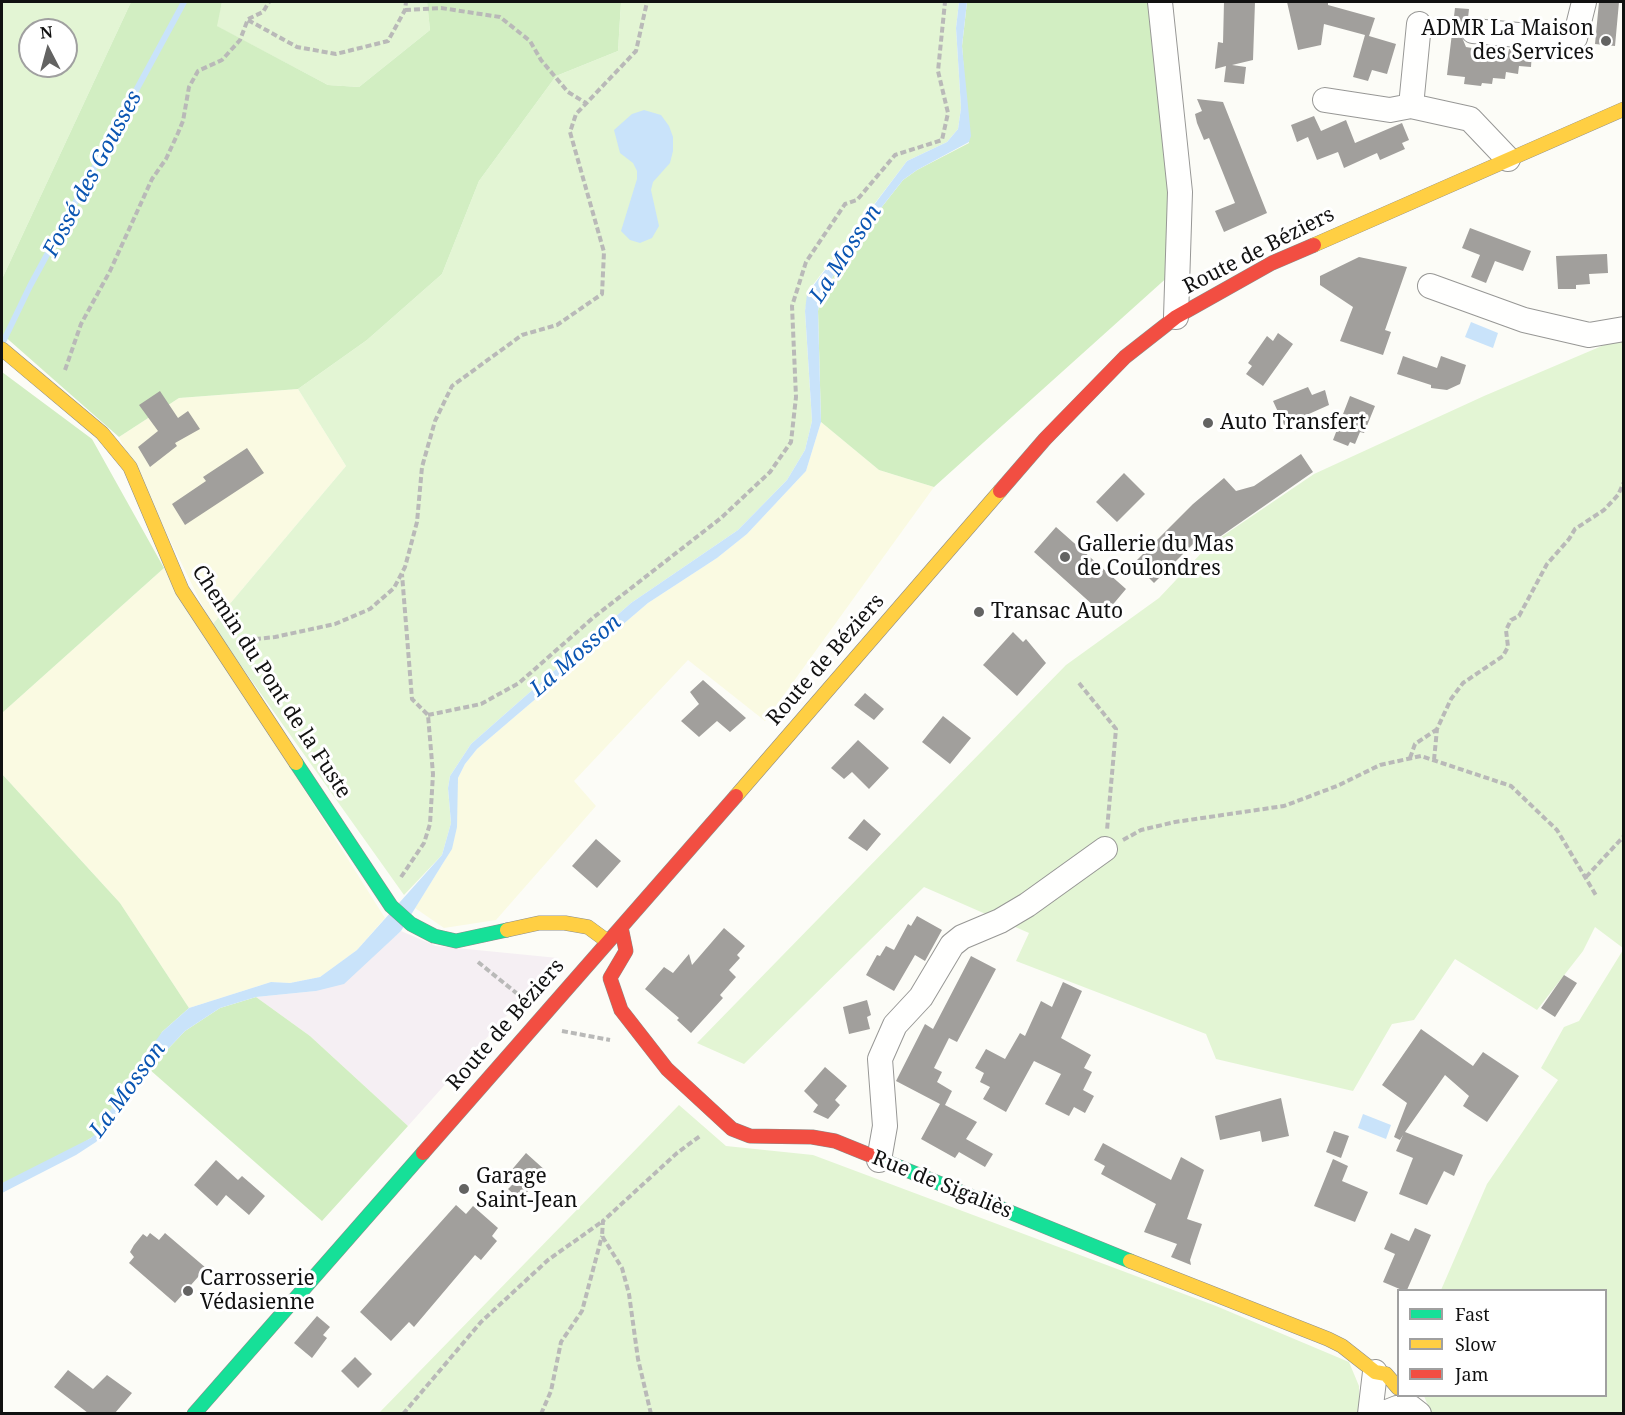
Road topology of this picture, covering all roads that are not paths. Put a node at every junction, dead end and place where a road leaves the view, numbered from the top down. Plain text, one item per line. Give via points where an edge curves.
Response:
1 (1160, 2) edge
2 (1584, 2) edge
3 (1419, 24) dead end
4 (1473, 31) dead end
5 (1325, 100) dead end
6 (1411, 106) junction
7 (1623, 109) edge
8 (1508, 159) junction
9 (1430, 286) dead end
10 (1176, 317) junction
11 (1623, 329) edge
12 (2, 349) edge
13 (1105, 849) road end
14 (621, 927) junction
15 (607, 941) junction
16 (879, 1160) junction
17 (1375, 1372) junction
18 (1397, 1388) edge
19 (1408, 1401) edge
20 (194, 1413) edge
21 (1370, 1413) edge
22 (1382, 1413) edge

1 - 10 street via 1180,192
2 - 4 street via 1575,38
3 - 6 street
5 - 6 street via 1390,110
6 - 8 street via 1470,119
7 - 8 main road, Route de Béziers
8 - 10 main road, Route de Béziers via 1272,263
9 - 11 street via 1524,320 1589,335
10 - 14 main road, Route de Béziers via 1125,357 1045,439
12 - 15 main road, Chemin du Pont de la Fuste via 102,433 130,467 182,590 388,901 411,924 434,936 456,941 539,923 565,923 588,927
13 - 16 street via 1018,910 952,945 921,997 895,1025 880,1059 885,1126
14 - 15 main road, Route de Béziers
14 - 16 main road, Rue de Sigaliès via 626,951 610,978 621,1010 667,1069 720,1121 750,1136 824,1139
15 - 20 main road, Route de Béziers
16 - 17 main road, Rue de Sigaliès via 1329,1340
17 - 18 main road, Rue de Sigaliès via 1386,1374
17 - 21 street
19 - 22 street, Rue de Sigaliès

